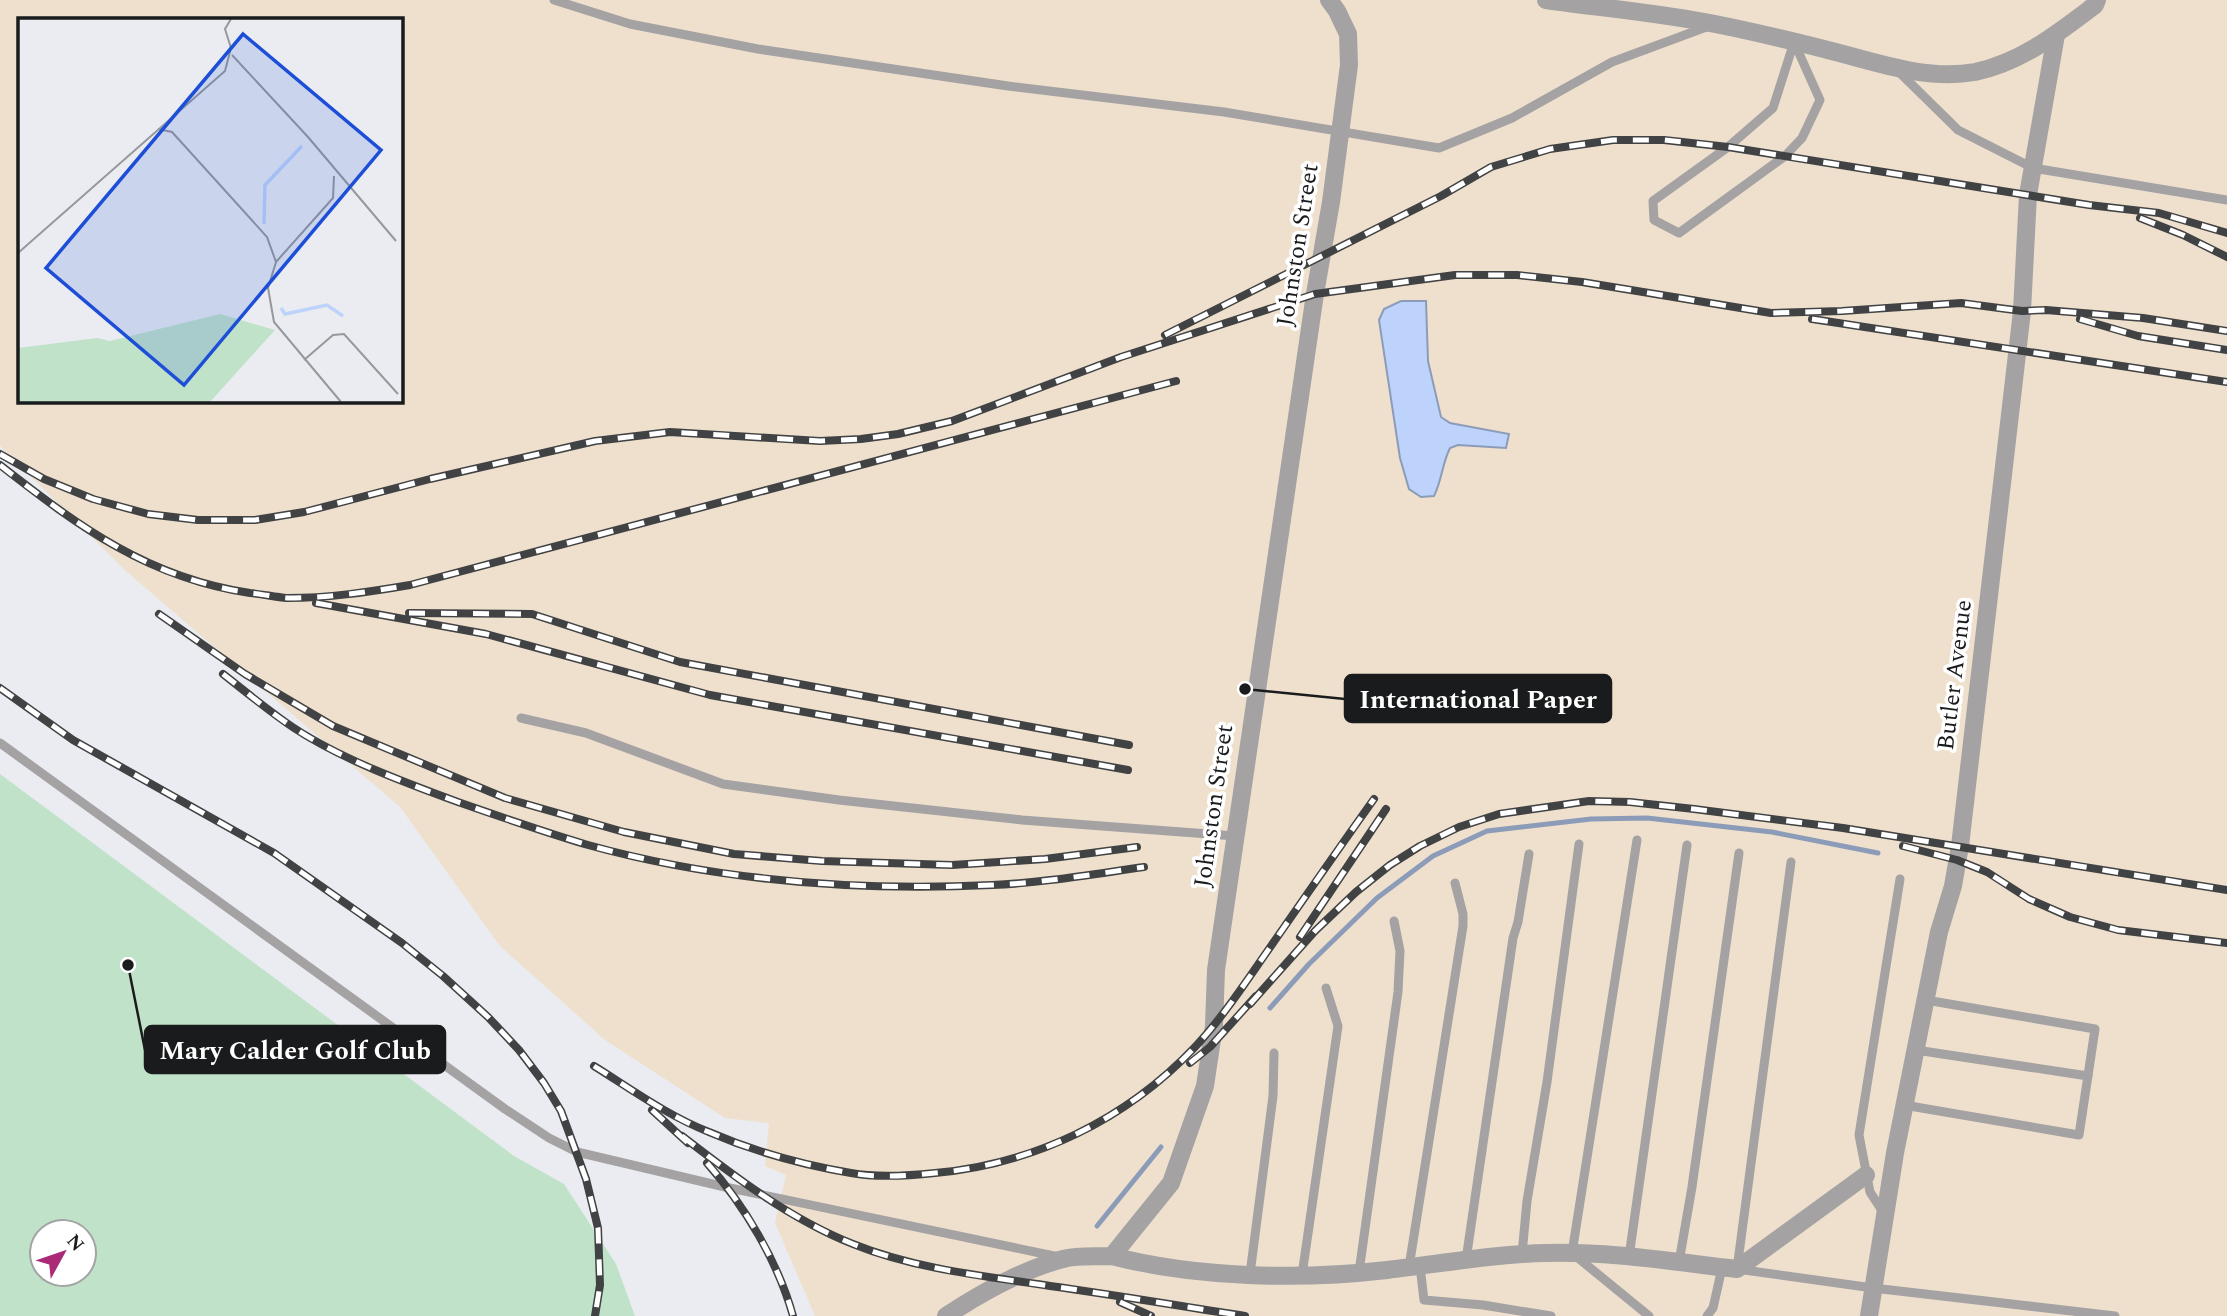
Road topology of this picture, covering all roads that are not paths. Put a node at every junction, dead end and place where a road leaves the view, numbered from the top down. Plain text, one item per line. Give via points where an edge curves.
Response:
1 (554, 0) edge
2 (1329, 0) edge
3 (1546, 0) edge
4 (2097, 0) edge
5 (1611, 5) edge
6 (1714, 24) junction
7 (2056, 35) junction
8 (1794, 42) junction
9 (1894, 68) junction
10 (1339, 133) junction
11 (2033, 168) junction
12 (2227, 200) edge
13 (521, 718) dead end
14 (0, 743) edge
15 (1235, 836) junction
16 (1637, 840) dead end
17 (1579, 844) dead end
18 (1687, 845) dead end
19 (1529, 853) dead end
20 (1739, 853) dead end
21 (1791, 862) dead end
22 (1900, 879) dead end
23 (1455, 883) dead end
24 (1394, 921) dead end
25 (1325, 988) dead end
26 (1926, 1000) junction
27 (1916, 1050) junction
28 (1275, 1053) dead end
29 (2088, 1076) junction
30 (1904, 1105) junction
31 (1866, 1175) junction
32 (1885, 1214) junction
33 (1572, 1253) junction
34 (1522, 1254) junction
35 (1112, 1256) junction
36 (1629, 1256) junction
37 (1064, 1258) junction
38 (1466, 1260) junction
39 (1679, 1262) junction
40 (1414, 1267) junction
41 (1730, 1269) junction
42 (1359, 1272) junction
43 (1250, 1274) junction
44 (1302, 1275) junction
45 (1873, 1288) junction
46 (1646, 1314) edge
47 (946, 1316) edge
48 (1551, 1316) edge
49 (1632, 1316) edge
50 (1707, 1316) edge
51 (1868, 1316) edge
52 (2115, 1316) edge

1 - 10 lane via 631,24 744,47 1224,112
2 - 10 street, Johnston Street via 1348,34 1349,65
3 - 5 street
4 - 7 street
5 - 6 street
6 - 8 street
6 - 10 lane via 1612,62 1512,118 1438,148
7 - 9 street via 2005,64 1973,72 1938,74
7 - 11 street, Butler Avenue
8 - 8 lane via 1773,108 1653,201 1654,219 1679,233 1785,156 1802,138 1820,100
8 - 9 street
9 - 11 lane via 1958,130
10 - 15 street, Johnston Street
11 - 12 lane
11 - 26 street, Butler Avenue via 2022,311 1960,846
13 - 15 lane via 586,733 723,784 1022,820
14 - 37 lane via 505,1109 576,1152
15 - 35 street, Johnston Street via 1205,1086 1171,1183
16 - 33 lane
17 - 34 lane
18 - 36 lane
19 - 38 lane
20 - 39 lane
21 - 41 lane
22 - 31 lane via 1858,1135
23 - 40 lane via 1463,926
24 - 42 lane via 1400,951 1398,992
25 - 44 lane via 1338,1026
26 - 27 street, Butler Avenue
26 - 29 lane via 2095,1029
27 - 29 lane
27 - 30 street, Butler Avenue
28 - 43 lane
29 - 30 lane via 2079,1135
30 - 32 street, Butler Avenue
31 - 32 lane via 1870,1192
31 - 41 street
32 - 45 street, Butler Avenue
33 - 34 street
33 - 36 street
33 - 46 lane
34 - 38 street
35 - 37 street
35 - 43 street via 1145,1265
36 - 39 street
37 - 47 street via 1009,1280
38 - 40 street
39 - 41 street
40 - 42 street
40 - 48 lane via 1424,1300
41 - 45 lane
41 - 50 lane
42 - 44 street
43 - 44 street
45 - 51 street, Butler Avenue
45 - 52 lane
46 - 49 lane

